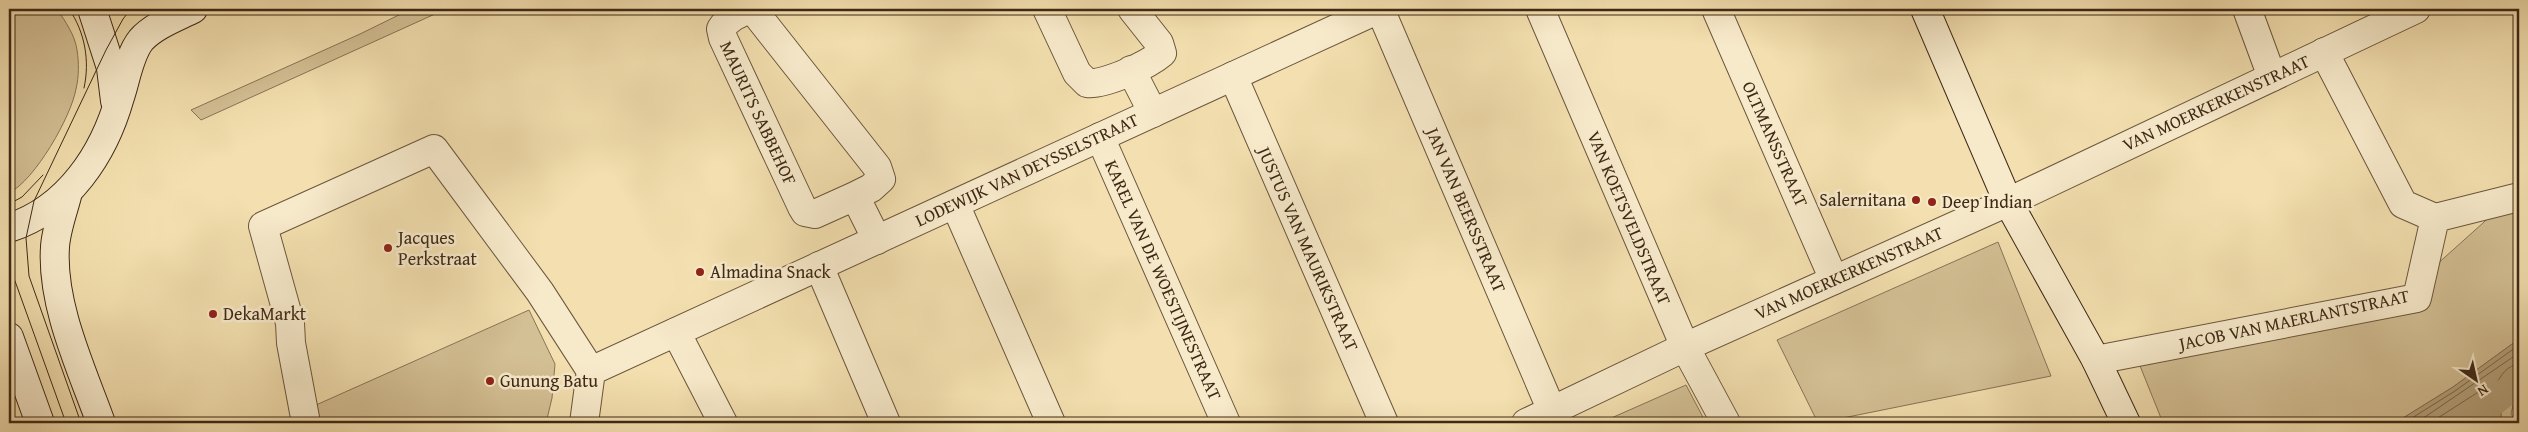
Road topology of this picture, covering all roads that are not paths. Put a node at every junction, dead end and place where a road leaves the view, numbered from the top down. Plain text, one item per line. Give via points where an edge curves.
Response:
1 (92, 9) edge
2 (193, 9) edge
3 (1047, 9) edge
4 (1132, 9) edge
5 (1379, 9) edge
6 (1540, 9) edge
7 (1716, 9) edge
8 (1924, 9) edge
9 (2247, 9) edge
10 (2416, 9) edge
11 (2324, 52) junction
12 (1131, 70) junction
13 (1232, 76) junction
14 (2272, 77) junction
15 (116, 112) junction
16 (1153, 113) junction
17 (1100, 137) junction
18 (68, 192) junction
19 (855, 196) junction
20 (2519, 197) edge
21 (2008, 202) junction
22 (955, 204) junction
23 (2435, 218) junction
24 (9, 228) edge
25 (877, 240) junction
26 (819, 266) junction
27 (1834, 280) junction
28 (676, 332) junction
29 (9, 337) edge
30 (1685, 347) junction
31 (2096, 360) junction
32 (591, 371) junction
33 (1552, 412) junction
34 (40, 423) edge
35 (101, 423) edge
36 (306, 423) edge
37 (584, 423) edge
38 (723, 423) edge
39 (886, 423) edge
40 (1051, 423) edge
41 (1226, 423) edge
42 (1384, 423) edge
43 (1526, 423) edge
44 (1726, 423) edge
45 (2126, 423) edge

1 - 15 street via 111,68
2 - 15 street via 141,40
3 - 12 street via 1081,79 1094,84
4 - 12 street via 1162,48 1162,53
5 - 13 street, LODEWIJK VAN DEYSSELSTRAAT
5 - 33 street, JAN VAN BEERSSTRAAT
6 - 30 street, VAN KOETSVELDSTRAAT
7 - 27 street, OLTMANSSTRAAT
8 - 21 street
9 - 14 street
10 - 11 street, VAN MOERKERKENSTRAAT
11 - 14 street, VAN MOERKERKENSTRAAT
11 - 23 street via 2403,204
12 - 16 street
13 - 16 street, LODEWIJK VAN DEYSSELSTRAAT
13 - 42 street, JUSTUS VAN MAURIKSTRAAT
14 - 21 street, VAN MOERKERKENSTRAAT
15 - 18 street via 92,162
16 - 17 street, LODEWIJK VAN DEYSSELSTRAAT
17 - 22 street, LODEWIJK VAN DEYSSELSTRAAT
17 - 41 street, KAREL VAN DE WOESTIJNESTRAAT
18 - 24 street via 28,221
18 - 35 street via 55,246 56,285 73,346
19 - 19 street, MAURITS SABBEHOF via 878,184 881,179 877,167 757,15 750,10 743,11 725,22 721,29 723,38 805,212 815,214
19 - 25 street
20 - 23 street
21 - 27 street, VAN MOERKERKENSTRAAT
21 - 31 street
22 - 25 street, LODEWIJK VAN DEYSSELSTRAAT
22 - 40 street
23 - 31 street, JACOB VAN MAERLANTSTRAAT via 2417,298
25 - 26 street, LODEWIJK VAN DEYSSELSTRAAT
26 - 28 street, LODEWIJK VAN DEYSSELSTRAAT
26 - 39 street
27 - 30 street, VAN MOERKERKENSTRAAT
28 - 32 street, LODEWIJK VAN DEYSSELSTRAAT
28 - 38 street
29 - 34 street
30 - 33 street, VAN MOERKERKENSTRAAT
30 - 44 street, VAN KOETSVELDSTRAAT
31 - 45 street
32 - 36 street via 540,292 434,149 263,226 290,323
32 - 37 street
33 - 43 street, VAN MOERKERKENSTRAAT

